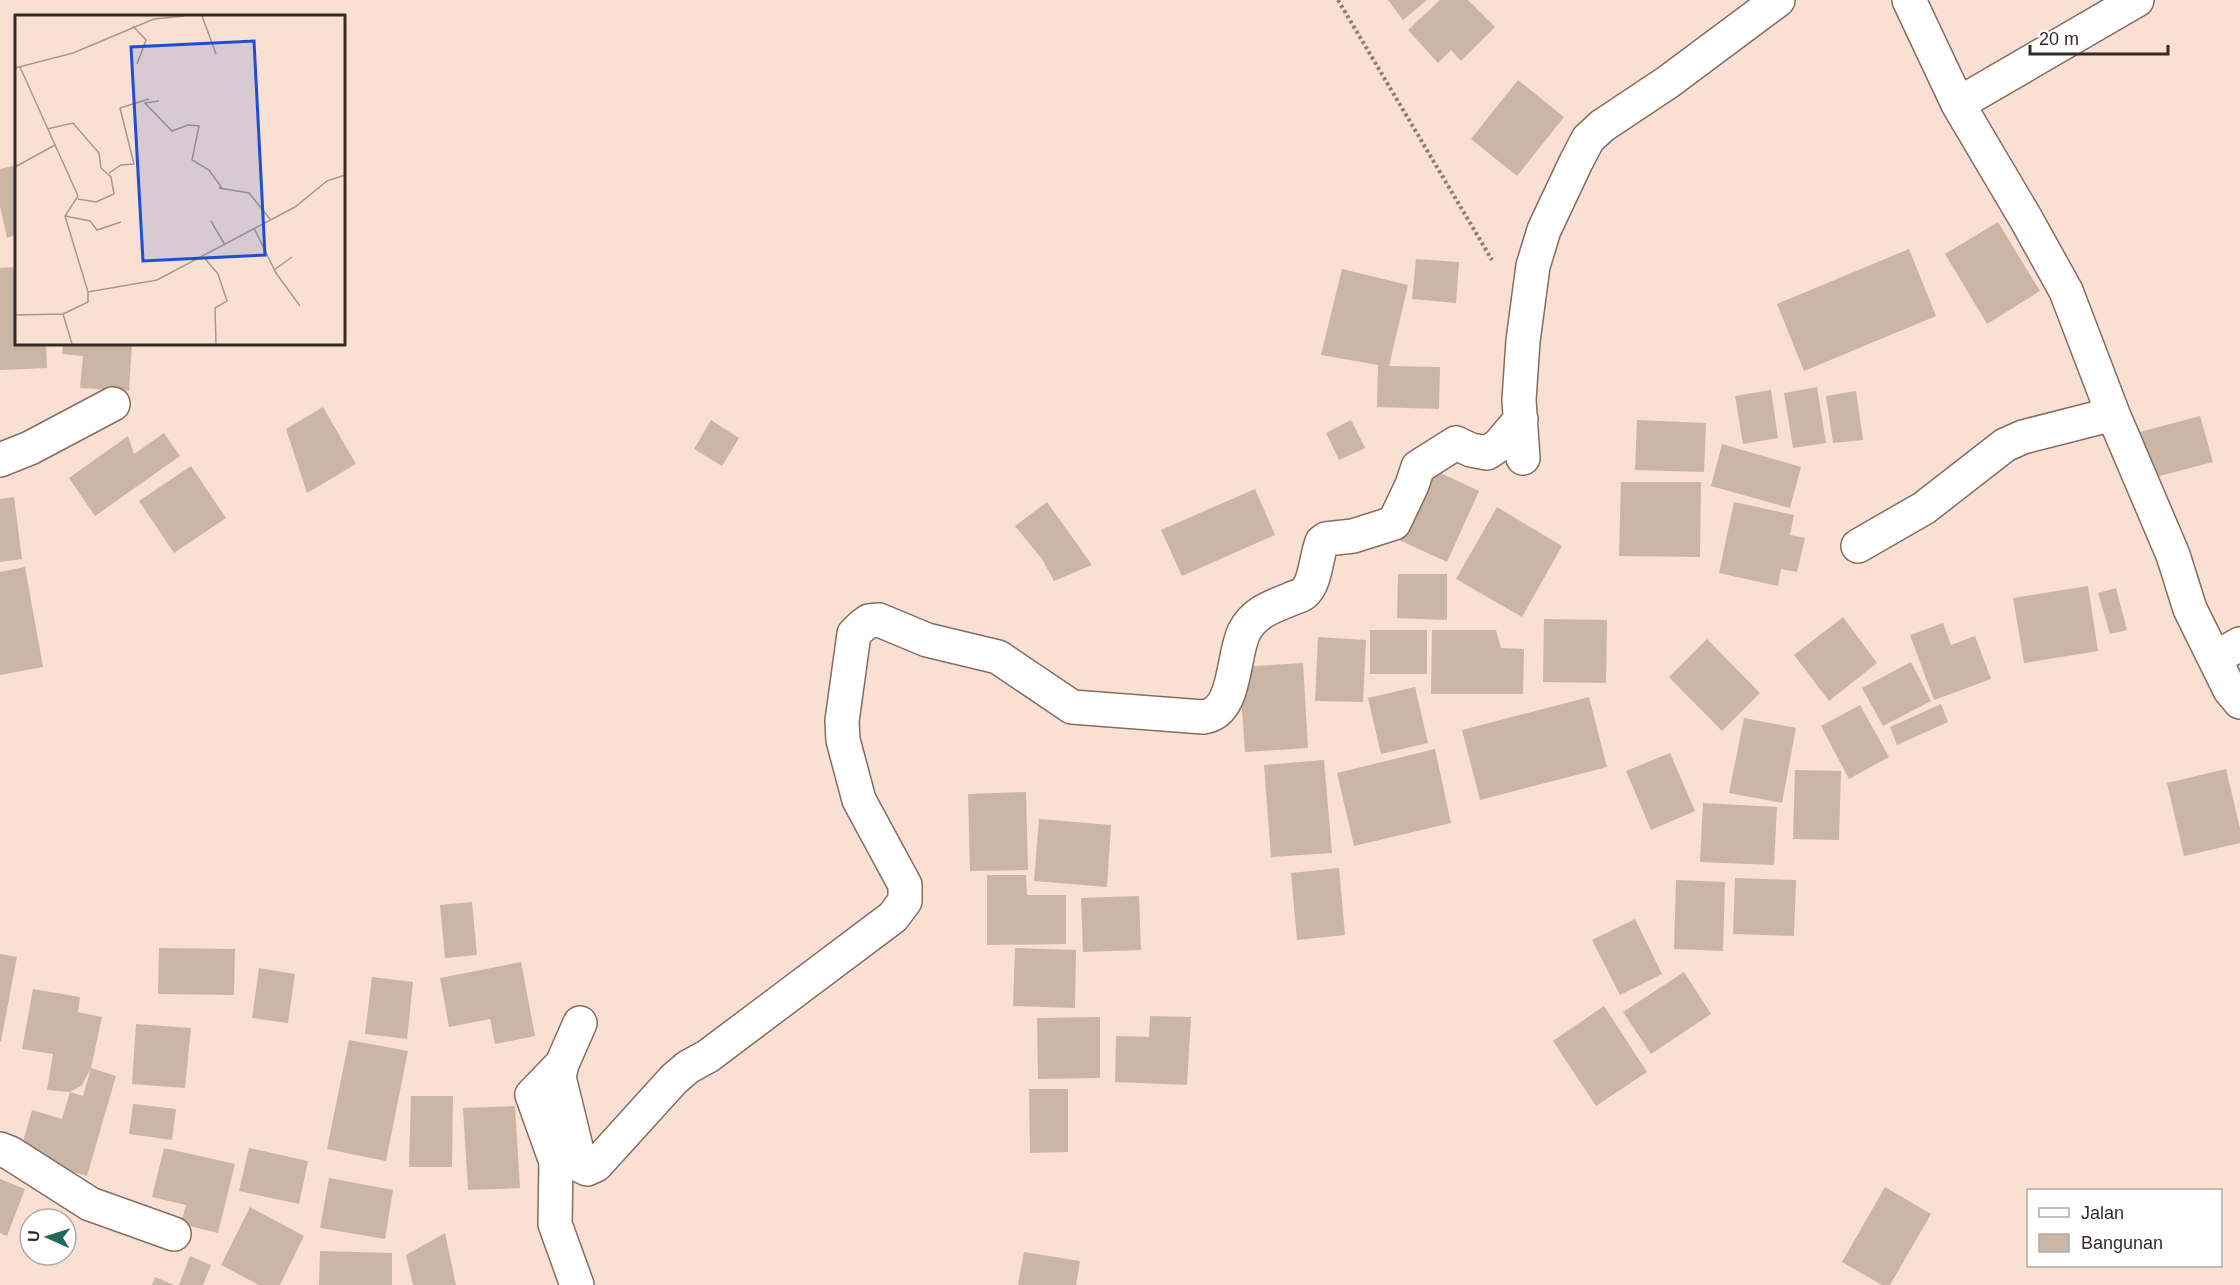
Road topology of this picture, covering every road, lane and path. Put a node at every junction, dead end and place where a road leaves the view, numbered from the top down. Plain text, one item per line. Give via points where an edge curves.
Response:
1 (1338, 0) edge
2 (1778, 0) edge
3 (1909, 0) edge
4 (2137, 0) edge
5 (1958, 104) junction
6 (1526, 316) junction
7 (113, 404) dead end
8 (2113, 414) junction
9 (1521, 418) junction
10 (1522, 458) dead end
11 (0, 460) edge
12 (1858, 546) dead end
13 (2227, 651) edge
14 (2240, 702) edge
15 (580, 1023) dead end
16 (562, 1064) junction
17 (0, 1149) edge
18 (174, 1234) dead end
19 (577, 1285) edge

1 - 6 path
2 - 6 street via 1588,139 1544,230 1533,266
3 - 5 street
4 - 5 street
5 - 8 street via 2066,291
6 - 9 street
7 - 11 street
8 - 12 street via 2023,437 2005,446 1924,508
8 - 13 street via 2173,555 2190,609
9 - 10 street
9 - 16 street via 1499,445 1487,453 1456,443 1418,467 1394,524 1322,542 1303,594 1263,611 1248,624 1224,704 1212,716 1072,707 998,657 927,640 879,620 869,621 854,634 843,740 858,800 905,885 900,910 674,1079 591,1168 581,1166 579,1159 559,1077
13 - 14 street via 2230,690
15 - 16 street
16 - 19 street via 532,1095 556,1162 555,1224
17 - 18 street via 90,1204

